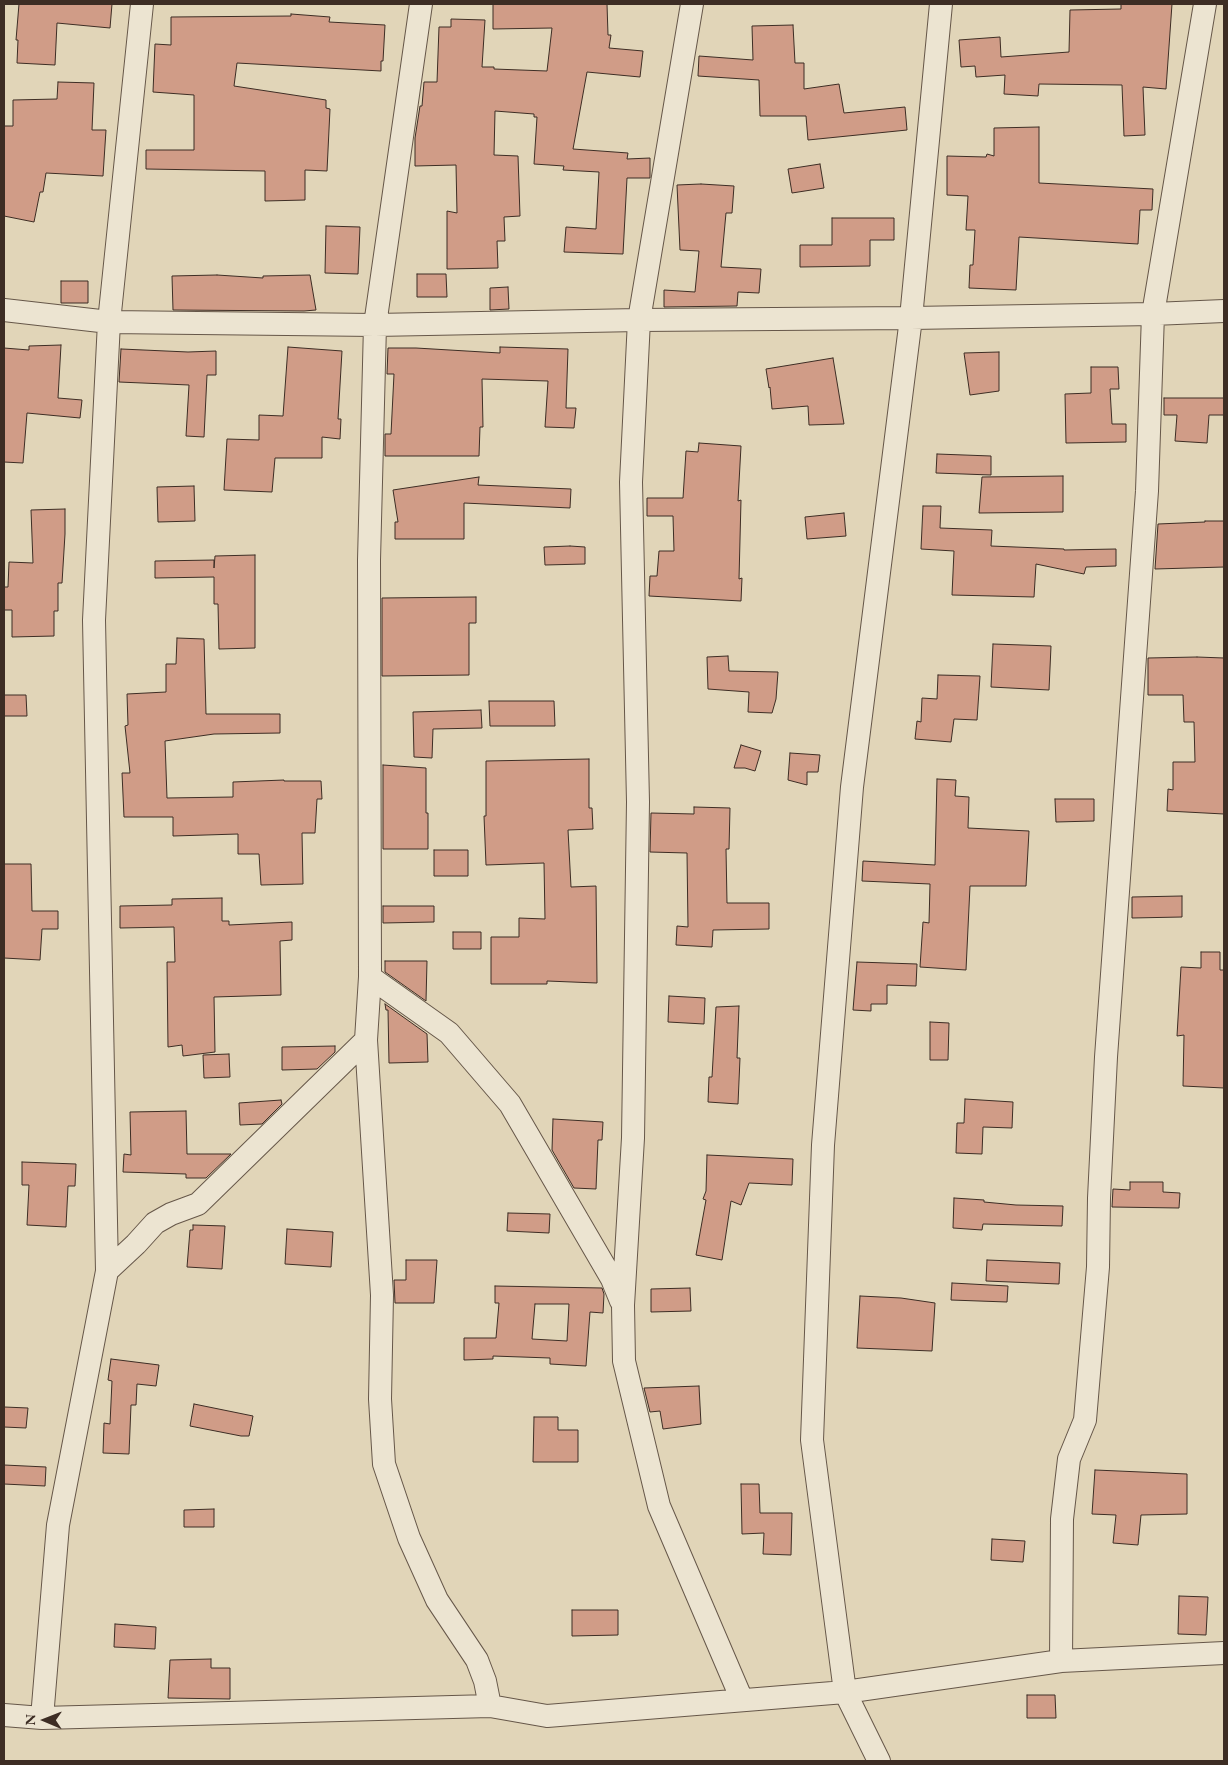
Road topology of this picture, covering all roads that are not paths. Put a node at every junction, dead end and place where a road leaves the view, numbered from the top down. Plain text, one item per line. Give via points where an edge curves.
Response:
1 (142, 4) edge
2 (421, 4) edge
3 (692, 4) edge
4 (941, 4) edge
5 (1205, 4) edge
6 (4, 310) edge
7 (1224, 311) edge
8 (1153, 314) junction
9 (911, 318) junction
10 (639, 320) junction
11 (109, 322) junction
12 (375, 326) junction
13 (370, 977) junction
14 (366, 1040) junction
15 (107, 1271) junction
16 (622, 1304) junction
17 (1224, 1653) edge
18 (1061, 1661) junction
19 (845, 1692) junction
20 (742, 1700) junction
21 (490, 1706) junction
22 (4, 1715) edge
23 (42, 1718) junction
24 (879, 1761) edge

1 - 11 street
2 - 12 street
3 - 10 street
4 - 9 street
5 - 8 street
6 - 11 street
7 - 8 street
8 - 9 street
8 - 18 street via 1147,491 1106,1057 1098,1267 1085,1420 1069,1459 1062,1519
9 - 10 street
9 - 19 street via 852,787 823,1145 812,1440
10 - 12 street
10 - 16 street via 631,482 638,802 633,1138
11 - 12 street
11 - 15 street via 94,620
12 - 13 street via 369,560
13 - 14 street
13 - 16 street via 449,1033 510,1104 612,1279
14 - 15 street via 198,1204 155,1223
14 - 21 street via 382,1295 380,1399 384,1464 409,1538 438,1600 477,1660
15 - 23 street via 58,1525
16 - 20 street via 624,1361 659,1506
17 - 18 street
18 - 19 street
19 - 20 street
19 - 24 street
20 - 21 street via 547,1716
21 - 23 street
22 - 23 street

